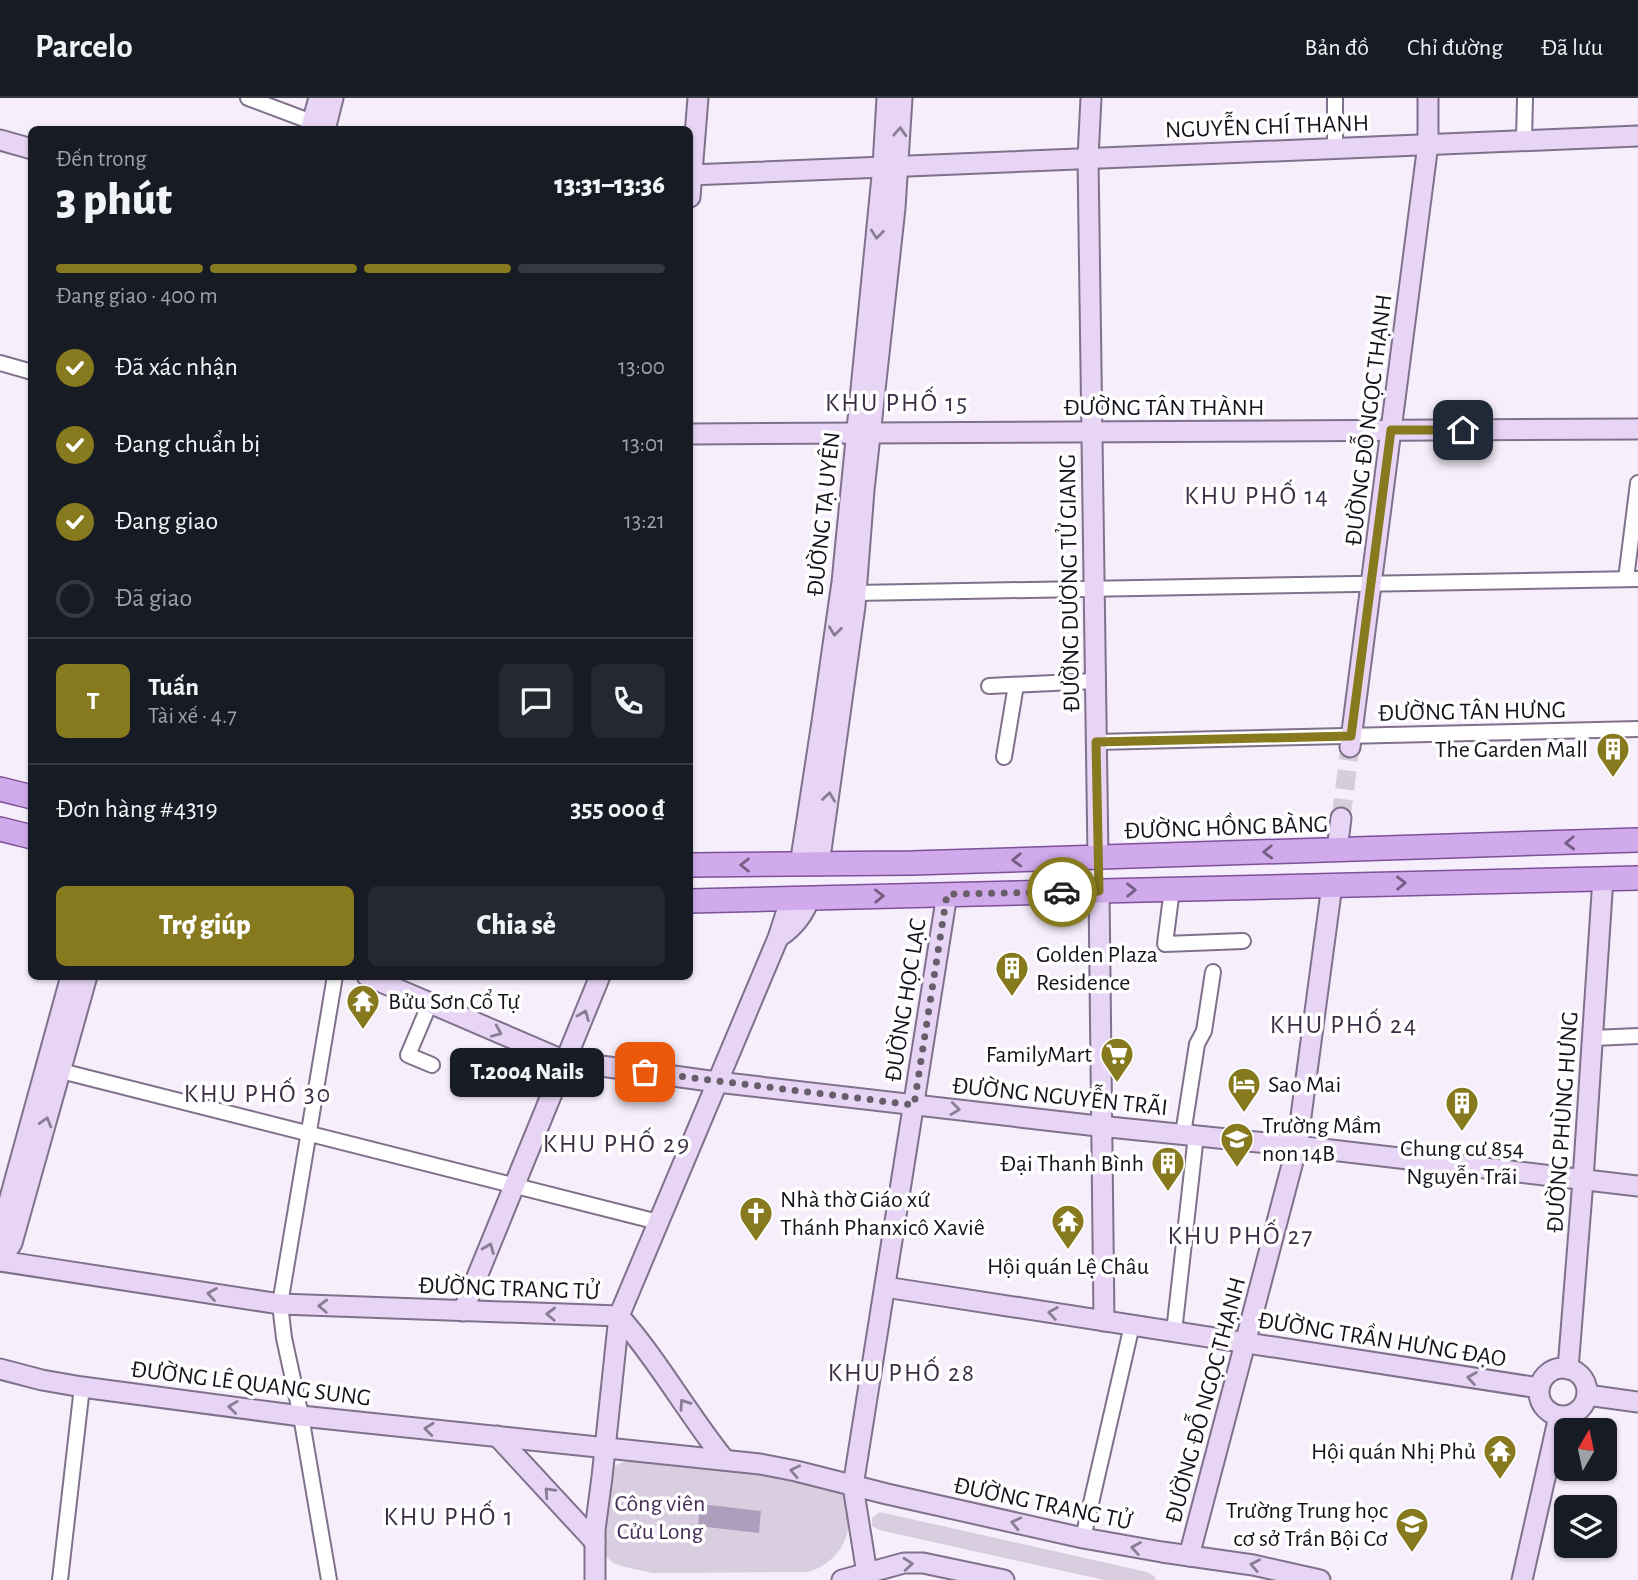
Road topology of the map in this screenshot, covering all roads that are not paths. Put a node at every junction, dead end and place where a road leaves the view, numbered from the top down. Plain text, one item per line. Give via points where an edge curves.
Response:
1 (319, 98) edge
2 (333, 98) edge
3 (698, 98) edge
4 (887, 98) edge
5 (902, 98) edge
6 (1091, 98) edge
7 (1335, 98) edge
8 (1428, 98) edge
9 (1525, 98) edge
10 (257, 99) edge
11 (314, 126) edge
12 (316, 126) edge
13 (317, 126) edge
14 (1638, 136) edge
15 (0, 140) edge
16 (1524, 140) junction
17 (1428, 144) junction
18 (693, 146) edge
19 (28, 148) edge
20 (1335, 148) junction
21 (1088, 158) junction
22 (891, 166) junction
23 (693, 175) edge
24 (0, 363) edge
25 (28, 371) edge
26 (1638, 429) edge
27 (1391, 430) junction
28 (1092, 432) junction
29 (864, 433) junction
30 (693, 434) edge
31 (1638, 483) edge
32 (1632, 579) edge
33 (1371, 584) junction
34 (1094, 588) junction
35 (848, 593) junction
36 (1095, 681) junction
37 (1016, 685) junction
38 (989, 686) dead end
39 (1638, 729) edge
40 (1096, 742) junction
41 (1350, 742) junction
42 (1004, 757) dead end
43 (0, 789) edge
44 (28, 796) edge
45 (1341, 818) tunnel mouth
46 (0, 829) edge
47 (28, 837) edge
48 (1638, 840) edge
49 (1606, 842) junction
50 (1337, 850) junction
51 (1098, 857) junction
52 (952, 862) junction
53 (693, 865) edge
54 (809, 865) junction
55 (1604, 878) junction
56 (1638, 878) edge
57 (1332, 885) junction
58 (1172, 889) junction
59 (1099, 891) junction
60 (947, 894) junction
61 (801, 897) junction
62 (693, 901) edge
63 (1243, 941) dead end
64 (1213, 972) dead end
65 (70, 980) edge
66 (86, 980) edge
67 (334, 980) edge
68 (376, 980) edge
69 (598, 980) edge
70 (430, 1003) junction
71 (1638, 1035) edge
72 (1593, 1038) junction
73 (565, 1061) junction
74 (432, 1065) dead end
75 (53, 1069) junction
76 (717, 1082) junction
77 (914, 1105) junction
78 (1102, 1126) junction
79 (309, 1134) junction
80 (1189, 1135) junction
81 (1297, 1146) junction
82 (1583, 1180) junction
83 (514, 1186) junction
84 (1638, 1186) edge
85 (658, 1222) junction
86 (0, 1234) edge
87 (0, 1261) edge
88 (885, 1287) junction
89 (280, 1304) junction
90 (463, 1311) junction
91 (619, 1317) junction
92 (1104, 1321) junction
93 (1132, 1325) junction
94 (1174, 1332) junction
95 (1245, 1343) junction
96 (1568, 1368) junction
97 (0, 1369) edge
98 (82, 1387) junction
99 (1539, 1388) junction
100 (1587, 1395) junction
101 (1638, 1402) edge
102 (301, 1416) junction
103 (1559, 1416) junction
104 (497, 1436) junction
105 (605, 1449) junction
106 (724, 1460) junction
107 (853, 1486) junction
108 (1083, 1538) junction
109 (595, 1542) junction
110 (1189, 1556) junction
111 (868, 1576) edge
112 (1310, 1579) edge
113 (60, 1580) edge
114 (329, 1580) edge
115 (596, 1580) edge
116 (842, 1580) edge
117 (1004, 1580) edge
118 (1522, 1580) edge

1 - 12 street
2 - 13 street
3 - 18 street
4 - 22 street
22 -> 5 street
6 - 21 street, ĐƯỜNG DƯƠNG TỬ GIANG
7 - 20 street
8 - 17 street, ĐƯỜNG ĐỖ NGỌC THẠNH
9 - 16 street
10 - 11 street
14 - 16 street, NGUYỄN CHÍ THANH
15 - 19 street
16 - 17 street, NGUYỄN CHÍ THANH
17 - 20 street, NGUYỄN CHÍ THANH
17 - 27 street, ĐƯỜNG ĐỖ NGỌC THẠNH
20 - 21 street, NGUYỄN CHÍ THANH
21 - 22 street, NGUYỄN CHÍ THANH
21 - 28 street, ĐƯỜNG DƯƠNG TỬ GIANG
22 - 23 street, NGUYỄN CHÍ THANH
22 - 29 street, ĐƯỜNG TẠ UYÊN
24 - 25 street
26 - 27 street, ĐƯỜNG TÂN THÀNH
27 - 28 street, ĐƯỜNG TÂN THÀNH
27 - 33 street, ĐƯỜNG ĐỖ NGỌC THẠNH
28 - 29 street, ĐƯỜNG TÂN THÀNH
28 - 34 street, ĐƯỜNG DƯƠNG TỬ GIANG
29 - 30 street, ĐƯỜNG TÂN THÀNH
29 - 35 street, ĐƯỜNG TẠ UYÊN
31 - 32 street
32 - 33 street
33 - 34 street
33 - 41 street, ĐƯỜNG ĐỖ NGỌC THẠNH
34 - 35 street
34 - 36 street, ĐƯỜNG DƯƠNG TỬ GIANG
35 - 54 street, ĐƯỜNG TẠ UYÊN
36 - 37 street
36 - 40 street, ĐƯỜNG DƯƠNG TỬ GIANG
37 - 38 street
37 - 42 street
39 - 41 street, ĐƯỜNG TÂN HƯNG
40 - 41 street, ĐƯỜNG TÂN HƯNG
40 - 51 street, ĐƯỜNG DƯƠNG TỬ GIANG
43 - 44 main road
45 - 50 street
46 - 47 main road
48 - 49 main road, ĐƯỜNG HỒNG BÀNG
49 -> 50 main road, ĐƯỜNG HỒNG BÀNG
49 - 55 main road
50 -> 51 main road, ĐƯỜNG HỒNG BÀNG
50 - 57 main road
51 -> 52 main road, ĐƯỜNG HỒNG BÀNG
51 - 59 main road
52 - 54 main road, ĐƯỜNG HỒNG BÀNG
52 - 60 main road
54 -> 53 main road, ĐƯỜNG HỒNG BÀNG
54 - 61 main road
55 - 56 main road
57 -> 55 main road
55 - 72 street, ĐƯỜNG PHÙNG HƯNG
57 - 58 main road
57 - 81 street, ĐƯỜNG ĐỖ NGỌC THẠNH
59 -> 58 main road
58 - 63 street via 1165,944
59 - 60 main road
59 - 78 street
61 -> 60 main road
60 - 77 street, ĐƯỜNG HỌC LẠC
61 - 62 main road
61 - 76 street via 778,938
64 - 80 street via 1204,1031 1197,1044
65 - 75 street
66 - 75 street
67 - 79 street
68 - 70 street, ĐƯỜNG NGUYỄN TRÃI
73 -> 69 street
70 -> 73 street, ĐƯỜNG NGUYỄN TRÃI
70 - 74 street via 408,1055
71 - 72 street
72 - 82 street, ĐƯỜNG PHÙNG HƯNG
73 - 76 street, ĐƯỜNG NGUYỄN TRÃI
73 - 83 street
75 - 79 street
75 - 86 street
87 -> 75 street via 12,1243
76 - 77 street, ĐƯỜNG NGUYỄN TRÃI
76 - 85 street
77 -> 78 street, ĐƯỜNG NGUYỄN TRÃI
77 - 88 street, ĐƯỜNG HỌC LẠC
78 - 80 street, ĐƯỜNG NGUYỄN TRÃI
78 - 92 street
79 - 83 street
79 - 89 street
80 - 81 street, ĐƯỜNG NGUYỄN TRÃI
80 - 94 street
81 - 82 street, ĐƯỜNG NGUYỄN TRÃI
81 - 95 street, ĐƯỜNG ĐỖ NGỌC THẠNH
82 - 84 street, ĐƯỜNG NGUYỄN TRÃI
82 - 96 street, ĐƯỜNG PHÙNG HƯNG
83 - 85 street
90 -> 83 street
85 - 91 street
89 -> 87 street, ĐƯỜNG TRANG TỬ
92 -> 88 street, ĐƯỜNG TRẦN HƯNG ĐẠO
88 - 107 street, ĐƯỜNG HỌC LẠC
90 -> 89 street, ĐƯỜNG TRANG TỬ
89 - 102 street
91 -> 90 street, ĐƯỜNG TRANG TỬ
91 - 105 street
106 -> 91 street, ĐƯỜNG TRANG TỬ
92 - 93 street, ĐƯỜNG TRẦN HƯNG ĐẠO
93 - 94 street, ĐƯỜNG TRẦN HƯNG ĐẠO
93 - 108 street
94 - 95 street, ĐƯỜNG TRẦN HƯNG ĐẠO
99 -> 95 street, ĐƯỜNG TRẦN HƯNG ĐẠO
95 - 110 street, ĐƯỜNG ĐỖ NGỌC THẠNH
96 - 99 street via 1549,1372
96 - 100 street via 1581,1375
97 - 98 street, ĐƯỜNG LÊ QUANG SUNG
102 -> 98 street, ĐƯỜNG LÊ QUANG SUNG
98 - 113 street
99 - 103 street via 1540,1401
100 - 101 street
100 - 103 street via 1580,1410
104 -> 102 street, ĐƯỜNG LÊ QUANG SUNG
102 - 114 street
103 - 118 street
104 - 105 street, ĐƯỜNG LÊ QUANG SUNG
109 -> 104 street
105 - 106 street, ĐƯỜNG LÊ QUANG SUNG
105 - 109 street
107 -> 106 street, ĐƯỜNG TRANG TỬ
108 -> 107 street, ĐƯỜNG TRANG TỬ
107 - 111 street, ĐƯỜNG HỌC LẠC
110 -> 108 street, ĐƯỜNG TRANG TỬ
109 - 115 street
112 -> 110 street, ĐƯỜNG TRANG TỬ
111 - 116 street
111 -> 117 street via 904,1563 923,1563

